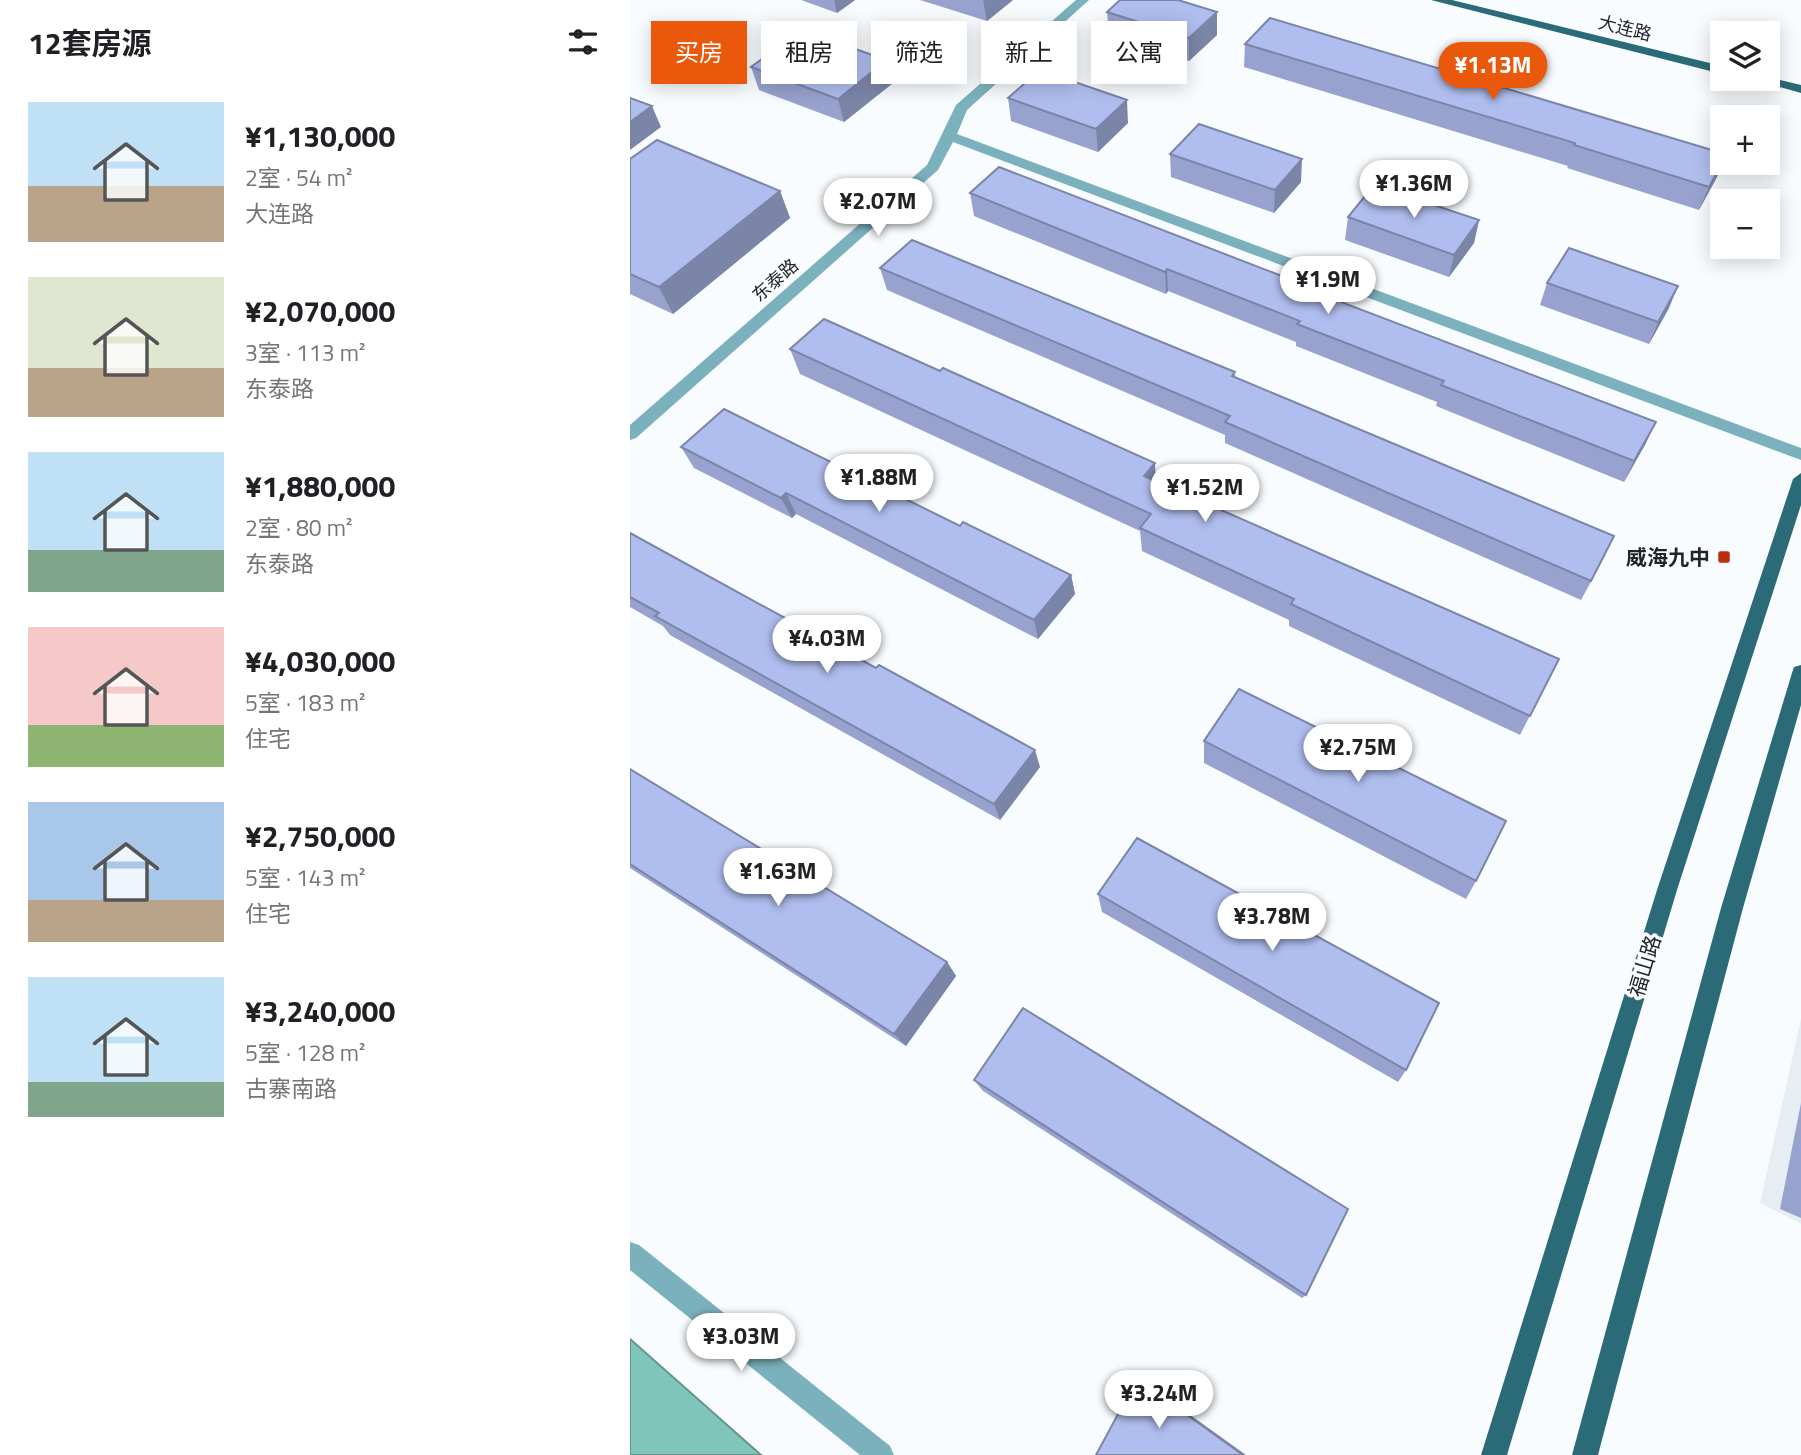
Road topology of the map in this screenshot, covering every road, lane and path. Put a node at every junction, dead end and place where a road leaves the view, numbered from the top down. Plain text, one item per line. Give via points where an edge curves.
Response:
1 (1083, 0) edge
2 (1437, 0) edge
3 (1710, 67) edge
4 (1780, 84) edge
5 (1801, 89) edge
6 (950, 136) junction
7 (630, 434) edge
8 (1801, 454) edge
9 (1801, 478) edge
10 (1801, 673) edge
11 (630, 1254) edge
12 (881, 1455) edge
13 (1494, 1455) edge
14 (1585, 1455) edge

1 - 6 street, 东泰路 via 961,108
2 - 3 main road, 大连路
4 - 5 main road
6 - 7 street, 东泰路 via 933,167
6 - 8 street
9 - 13 main road, 福山路 via 1667,890
10 - 14 main road via 1732,908
11 - 12 street

